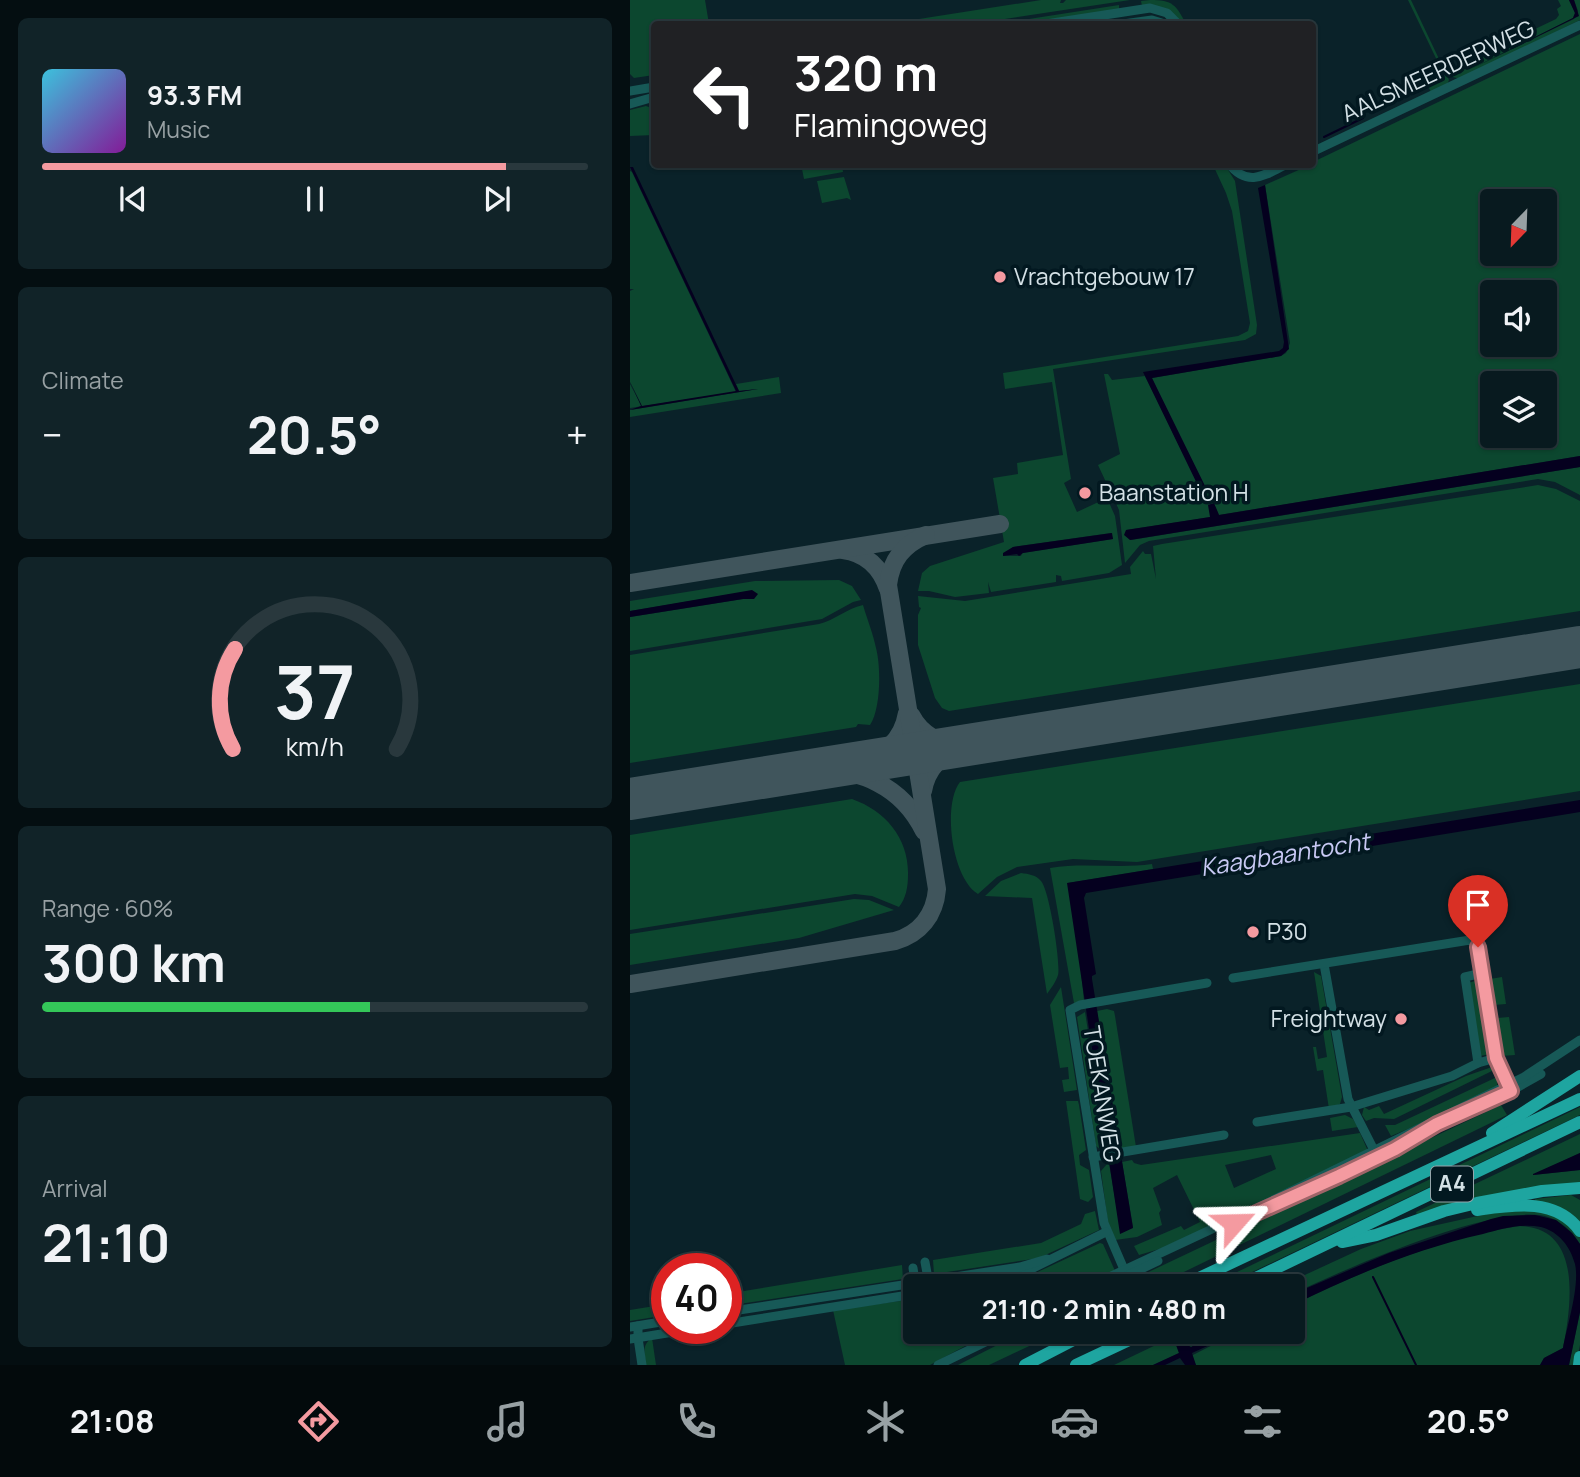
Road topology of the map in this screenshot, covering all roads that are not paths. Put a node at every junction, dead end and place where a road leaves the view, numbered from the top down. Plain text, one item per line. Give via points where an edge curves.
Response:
1 (1066, 21) edge
2 (1175, 21) edge
3 (1580, 25) edge
4 (651, 88) edge
5 (630, 91) edge
6 (651, 98) edge
7 (630, 104) edge
8 (1316, 150) edge
9 (1233, 168) edge
10 (1279, 168) edge
11 (1324, 964) junction
12 (1482, 973) junction
13 (1233, 978) dead end
14 (1206, 983) dead end
15 (1580, 1040) edge
16 (1580, 1047) edge
17 (1496, 1058) junction
18 (1478, 1063) junction
19 (1580, 1076) edge
20 (1509, 1088) junction
21 (1580, 1099) edge
22 (1351, 1107) junction
23 (1257, 1122) dead end
24 (1580, 1122) edge
25 (1224, 1135) dead end
26 (1376, 1154) junction
27 (1093, 1157) junction
28 (1443, 1162) junction
29 (1580, 1188) edge
30 (1421, 1219) junction
31 (1106, 1231) junction
32 (1580, 1231) edge
33 (1324, 1245) junction
34 (1046, 1259) junction
35 (925, 1262) dead end
36 (913, 1268) dead end
37 (1125, 1273) joint
38 (914, 1274) edge
39 (927, 1274) edge
40 (983, 1274) edge
41 (1018, 1274) edge
42 (1207, 1274) edge
43 (1264, 1274) edge
44 (903, 1284) edge
45 (829, 1295) junction
46 (903, 1296) edge
47 (831, 1307) junction
48 (742, 1309) edge
49 (742, 1321) edge
50 (634, 1326) edge
51 (634, 1338) edge
52 (977, 1344) edge
53 (979, 1344) edge
54 (1066, 1344) edge
55 (1121, 1344) edge
56 (966, 1350) junction
57 (1580, 1357) edge
58 (642, 1365) edge
59 (938, 1365) edge
60 (1026, 1365) edge
61 (1076, 1365) edge
62 (1578, 1365) edge

1 - 2 street via 1152,8
3 - 8 street, AALSMEERDERWEG
4 - 5 street
6 - 7 street
9 - 10 street via 1243,177 1260,177
11 - 12 street via 1470,940 1478,947
11 - 13 street
11 - 22 street
12 - 17 street
12 - 18 street via 1465,976
14 - 27 street, TOEKANWEG via 1070,1010
15 - 20 street
16 - 20 street via 1527,1083
17 - 18 street
17 - 20 street
18 - 22 street via 1452,1076
19 - 28 highway, A4
20 - 26 street
21 - 28 highway, A4
22 - 23 street
22 - 26 street
24 - 33 highway, A4
25 - 27 street
26 - 37 street
27 - 31 street, TOEKANWEG
28 - 42 highway, A4
29 - 30 highway, A4 via 1502,1198
30 - 32 highway, A4 via 1526,1205 1556,1211
30 - 33 highway, A4 via 1376,1235
31 - 34 street
31 - 37 street, TOEKANWEG
33 - 43 highway, A4
34 - 40 street
34 - 41 street
35 - 39 street
36 - 38 street
44 - 45 street
45 - 47 street
45 - 48 street
46 - 47 street
47 - 49 street
50 - 51 street
51 - 58 street
52 - 56 street
53 - 56 street
54 - 60 highway
55 - 61 highway
56 - 59 street
57 - 62 highway

